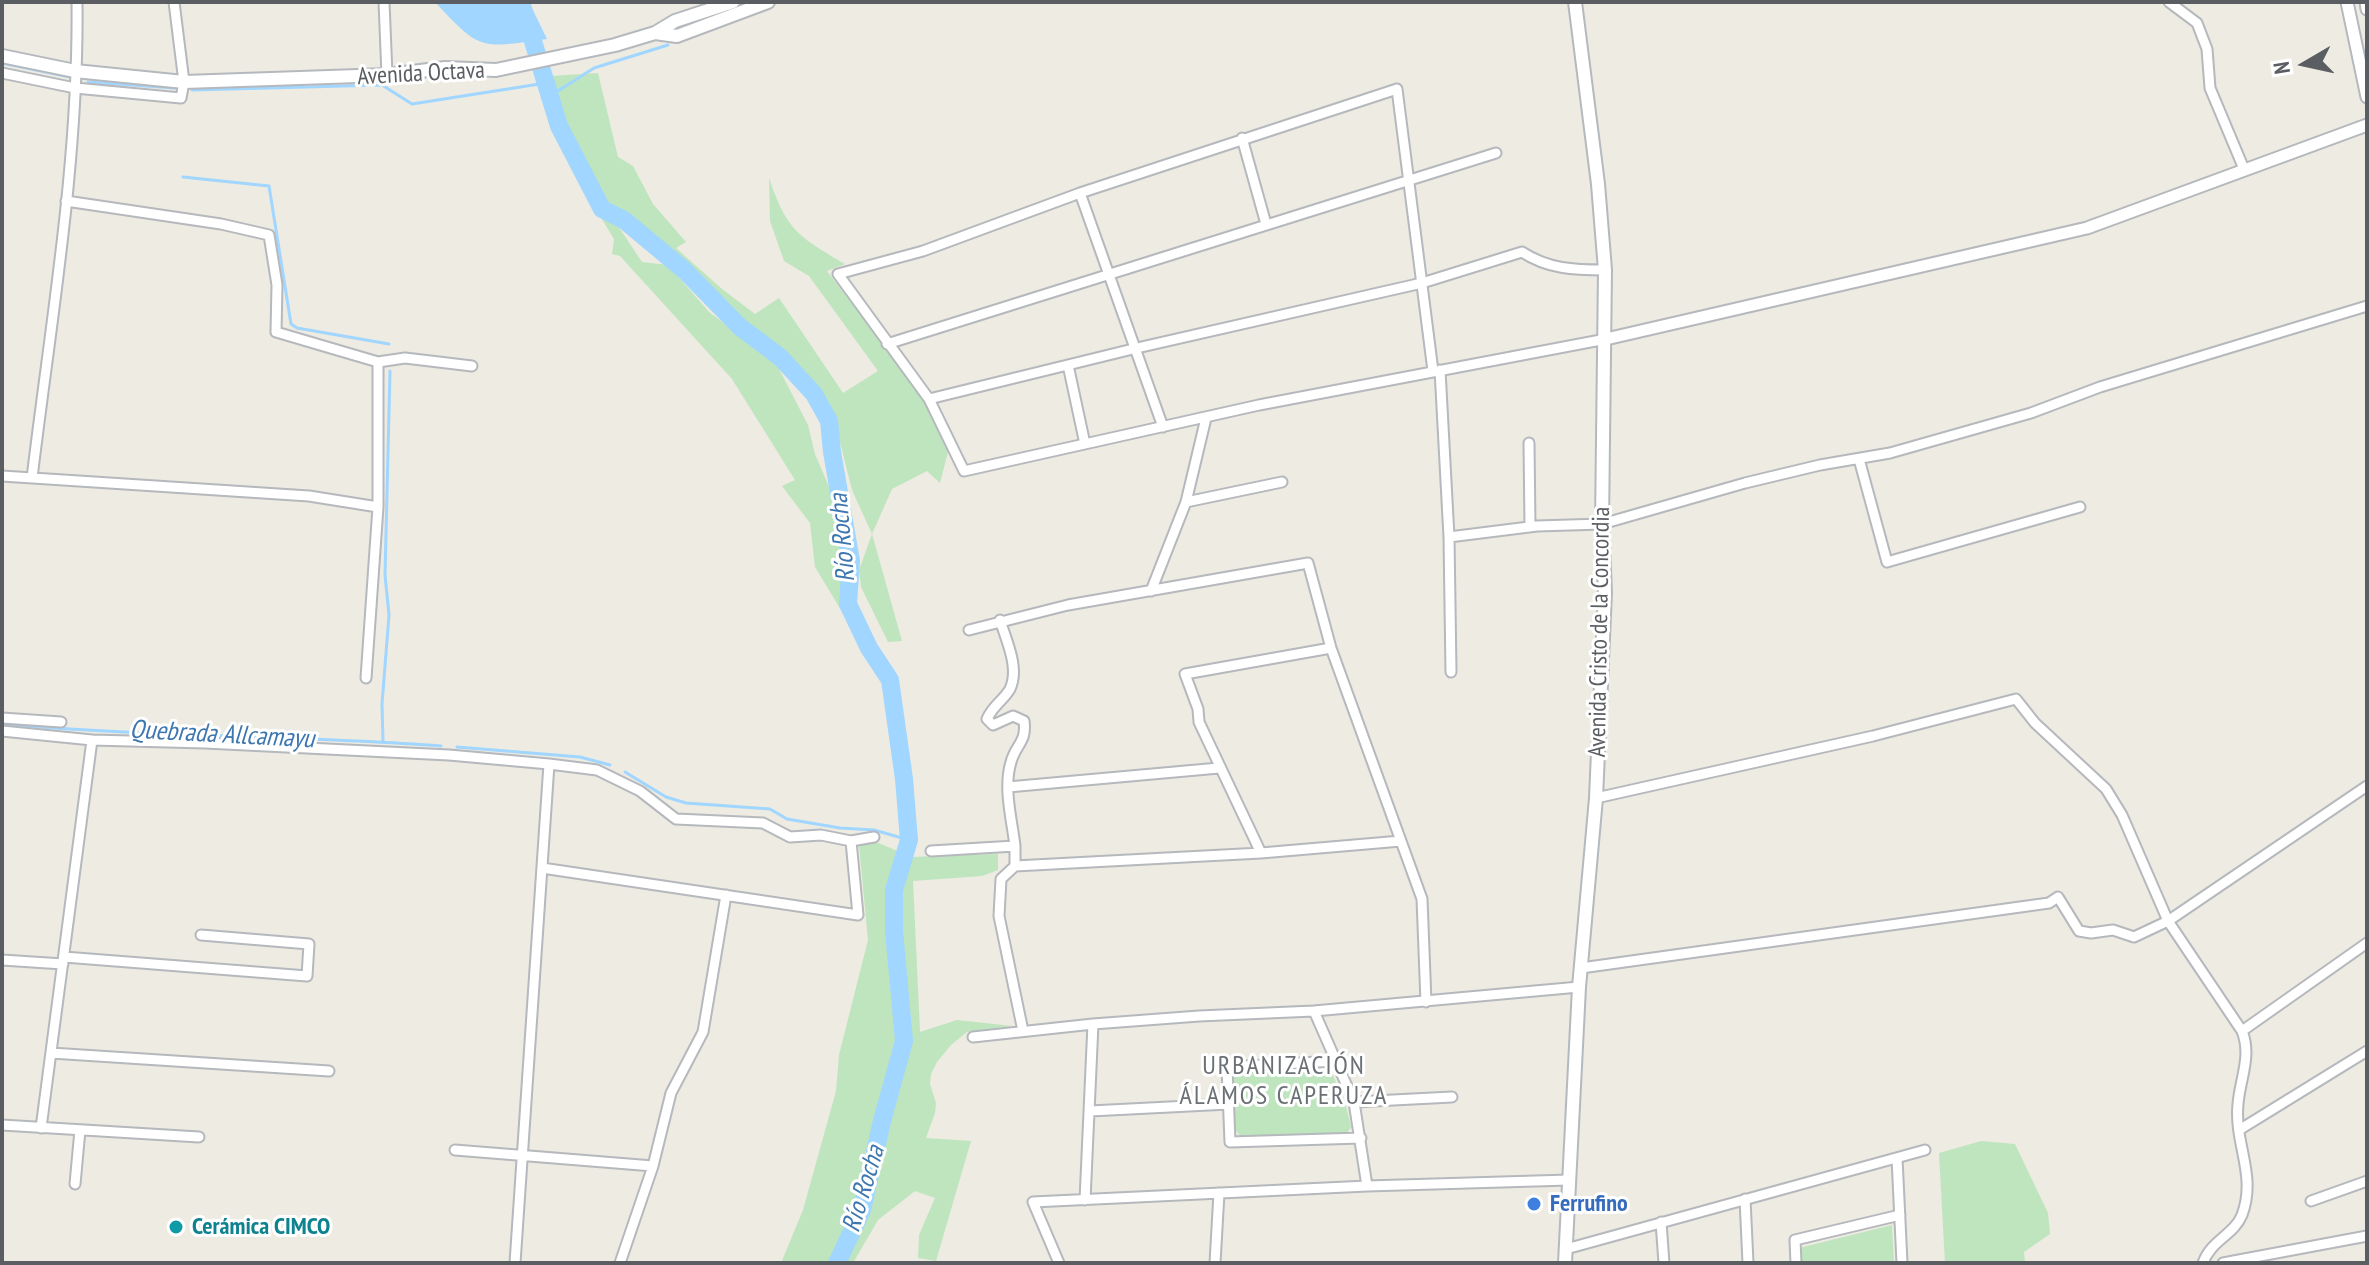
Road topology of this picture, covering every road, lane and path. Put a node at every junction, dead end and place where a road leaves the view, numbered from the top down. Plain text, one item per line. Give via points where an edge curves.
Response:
1 (77, 2) edge
2 (174, 2) edge
3 (384, 2) edge
4 (733, 2) edge
5 (768, 2) edge
6 (1575, 2) edge
7 (2169, 2) edge
8 (2347, 2) edge
9 (2366, 2) edge
10 (2367, 9) edge
11 (655, 33) junction
12 (2, 56) edge
13 (75, 71) junction
14 (2, 73) edge
15 (387, 75) junction
16 (184, 82) junction
17 (75, 88) junction
18 (2367, 97) edge
19 (2367, 125) edge
20 (1242, 138) junction
21 (1496, 153) dead end
22 (2244, 169) junction
23 (1408, 181) junction
24 (1080, 193) junction
25 (66, 201) junction
26 (1266, 224) junction
27 (1605, 270) junction
28 (1107, 274) junction
29 (1422, 283) junction
30 (2367, 306) edge
31 (1606, 339) junction
32 (887, 344) junction
33 (1137, 348) junction
34 (378, 362) junction
35 (1068, 365) junction
36 (472, 366) dead end
37 (1437, 371) junction
38 (929, 399) junction
39 (1206, 418) junction
40 (1163, 427) junction
41 (1529, 443) dead end
42 (1085, 444) junction
43 (1859, 459) junction
44 (2, 476) edge
45 (32, 478) junction
46 (1282, 482) dead end
47 (1186, 502) junction
48 (378, 507) junction
49 (2080, 507) dead end
50 (1602, 524) junction
51 (1530, 527) junction
52 (1449, 537) junction
53 (1151, 591) junction
54 (1000, 620) junction
55 (969, 630) dead end
56 (1331, 648) junction
57 (1451, 672) dead end
58 (366, 678) dead end
59 (2, 718) edge
60 (61, 722) dead end
61 (2, 731) edge
62 (92, 740) junction
63 (549, 764) junction
64 (1219, 768) junction
65 (2367, 786) edge
66 (1008, 787) junction
67 (1596, 798) junction
68 (874, 837) dead end
69 (851, 841) junction
70 (1401, 841) junction
71 (1015, 846) junction
72 (931, 851) dead end
73 (1261, 853) junction
74 (1015, 866) junction
75 (542, 868) junction
76 (726, 895) junction
77 (2168, 921) junction
78 (201, 935) dead end
79 (2367, 943) edge
80 (2, 960) edge
81 (64, 961) junction
82 (1581, 968) junction
83 (1579, 987) junction
84 (1426, 1002) junction
85 (1314, 1011) junction
86 (1093, 1024) junction
87 (1023, 1031) junction
88 (2242, 1031) junction
89 (973, 1037) dead end
90 (2367, 1051) edge
91 (51, 1053) junction
92 (1336, 1061) junction
93 (329, 1071) dead end
94 (1452, 1097) dead end
95 (1354, 1102) junction
96 (1229, 1104) junction
97 (1090, 1111) junction
98 (2, 1125) edge
99 (41, 1128) junction
100 (80, 1130) junction
101 (2239, 1130) junction
102 (199, 1137) dead end
103 (1361, 1138) junction
104 (455, 1150) dead end
105 (1925, 1150) dead end
106 (522, 1156) junction
107 (1897, 1158) junction
108 (653, 1166) junction
109 (1569, 1180) junction
110 (2367, 1181) edge
111 (75, 1184) dead end
112 (1367, 1186) junction
113 (1219, 1193) junction
114 (1745, 1199) junction
115 (1085, 1200) junction
116 (2311, 1201) dead end
117 (1900, 1215) junction
118 (1661, 1222) junction
119 (2367, 1236) edge
120 (1566, 1249) junction
121 (515, 1263) edge
122 (620, 1263) edge
123 (1059, 1263) edge
124 (1215, 1263) edge
125 (1565, 1263) edge
126 (1664, 1263) edge
127 (1748, 1263) edge
128 (1796, 1263) edge
129 (1902, 1263) edge
130 (2203, 1263) edge
131 (2223, 1263) edge

1 - 13 street
2 - 16 street
3 - 15 street
4 - 11 main road, Avenida Octava
5 - 11 main road, Avenida Octava via 677,36
6 - 27 main road, Avenida Cristo de la Concordia
7 - 22 street via 2197,23 2207,49 2210,88
8 - 18 street
9 - 10 street
11 - 15 main road, Avenida Octava via 496,70 445,68
12 - 13 main road, Avenida Octava
13 - 16 main road, Avenida Octava
13 - 17 street
14 - 17 street, Avenida Octava
15 - 16 main road, Avenida Octava
16 - 17 street, Avenida Octava via 181,98
17 - 25 street
19 - 22 street
20 - 23 street via 1397,89
20 - 24 street
20 - 26 street
21 - 23 street
22 - 31 street via 2087,228
23 - 26 street
23 - 29 street
24 - 28 street
24 - 32 street via 923,251 838,274
25 - 34 street via 269,235 277,285 276,332
25 - 45 street
26 - 28 street
27 - 29 street via 1573,271 1538,263 1522,252
27 - 31 main road, Avenida Cristo de la Concordia
28 - 32 street
28 - 33 street
29 - 33 street
29 - 37 street
30 - 43 street via 2031,413
31 - 37 street
31 - 50 main road, Avenida Cristo de la Concordia
32 - 38 street
33 - 35 street
33 - 40 street
34 - 36 street via 405,358
34 - 48 street
35 - 38 street
35 - 42 street
37 - 39 street
37 - 52 street
38 - 42 street via 964,471
39 - 40 street
39 - 47 street
40 - 42 street
41 - 51 street
43 - 49 street via 1887,562
43 - 50 street via 1745,483
44 - 45 street
45 - 48 street via 309,496
46 - 47 street
47 - 53 street
48 - 58 street
50 - 51 street
50 - 67 main road, Avenida Cristo de la Concordia via 1605,592
51 - 52 street
52 - 57 street
53 - 54 street
53 - 56 street via 1308,563
54 - 55 street
54 - 66 street via 1014,671 1011,686 987,719 993,725 1013,716 1024,721 1026,735 1011,763
56 - 64 street via 1185,674
56 - 70 street
59 - 60 street
61 - 62 street
62 - 63 street
62 - 81 street
63 - 69 street via 597,770 640,791 676,819 763,823 790,837 821,835
63 - 75 street
64 - 66 street
64 - 73 street
65 - 77 street
66 - 71 street
67 - 77 street via 2016,699 2106,789
67 - 82 main road, Avenida Cristo de la Concordia
68 - 69 street
69 - 76 street via 858,915
70 - 73 street
70 - 84 street via 1422,899
71 - 72 street
71 - 74 street
73 - 74 street
74 - 87 street via 1001,879 999,916
75 - 76 street
75 - 106 street
76 - 108 street via 703,1032 671,1093
77 - 82 street via 2134,937 2113,930 2079,931 2058,897 2049,903
77 - 88 street
78 - 81 street via 309,944 307,976
79 - 88 street
80 - 81 street
81 - 91 street
82 - 83 main road, Avenida Cristo de la Concordia
83 - 84 street
83 - 109 main road, Avenida Cristo de la Concordia
84 - 85 street
85 - 86 street
85 - 92 street
86 - 87 street
86 - 97 street
87 - 89 street
88 - 101 street via 2247,1055
90 - 101 street
91 - 93 street
91 - 99 street
92 - 95 street
92 - 96 street via 1227,1067
94 - 95 street
95 - 103 street
96 - 97 street
96 - 103 street via 1230,1142
97 - 115 street
98 - 99 street
99 - 100 street
100 - 102 street
100 - 111 street
101 - 130 street via 2249,1186 2241,1218 2207,1251
103 - 112 street
104 - 106 street
105 - 107 street
106 - 108 street
106 - 121 street
107 - 114 street
107 - 117 street
108 - 122 street
109 - 112 street
109 - 120 main road, Avenida Cristo de la Concordia
110 - 116 street
112 - 113 street
113 - 115 street
113 - 124 street
114 - 118 street
114 - 127 street
115 - 123 street via 1033,1202
117 - 128 street via 1795,1240
117 - 129 street
118 - 120 street
118 - 126 street
119 - 131 street
120 - 125 main road, Avenida Cristo de la Concordia

